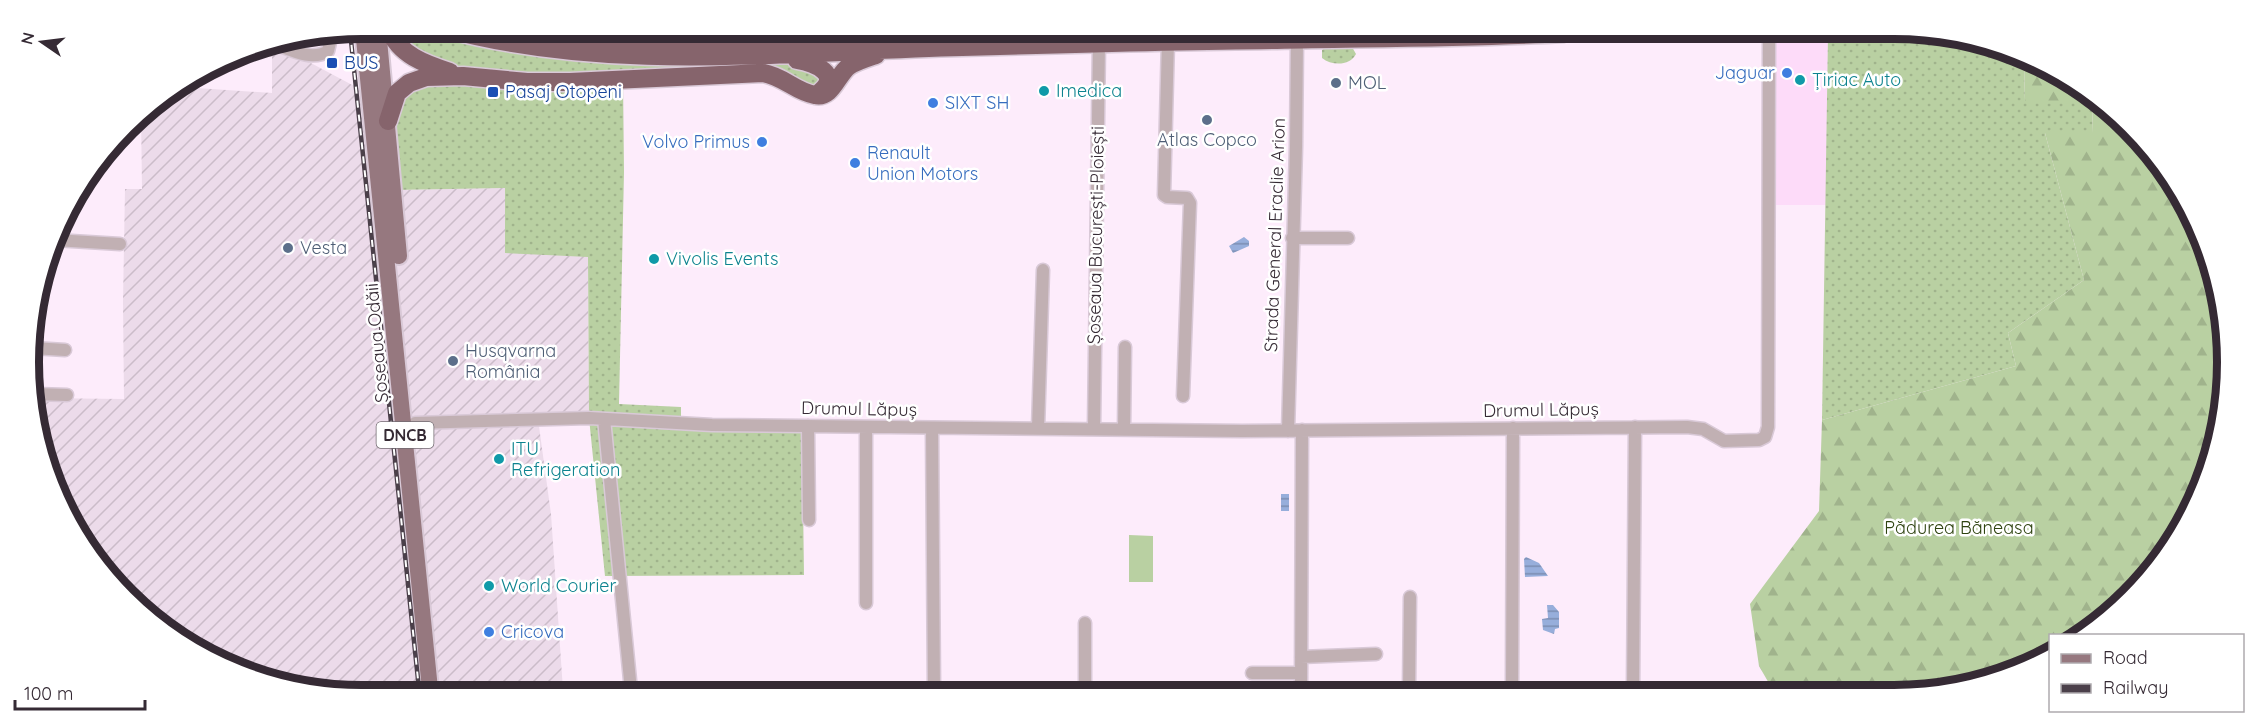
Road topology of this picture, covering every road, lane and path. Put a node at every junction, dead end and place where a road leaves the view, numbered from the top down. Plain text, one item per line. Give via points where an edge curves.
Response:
1 (364, 39) edge
2 (379, 39) edge
3 (389, 39) edge
4 (395, 39) edge
5 (495, 39) edge
6 (587, 39) edge
7 (801, 39) edge
8 (893, 39) edge
9 (1297, 39) joint
10 (1769, 39) edge
11 (330, 41) edge
12 (1168, 41) junction
13 (1099, 42) junction
14 (286, 48) edge
15 (778, 48) junction
16 (757, 49) junction
17 (444, 76) junction
18 (463, 76) junction
19 (814, 95) junction
20 (388, 121) junction
21 (1292, 238) junction
22 (1348, 238) dead end
23 (63, 240) edge
24 (120, 244) dead end
25 (1043, 270) dead end
26 (1125, 347) dead end
27 (40, 348) edge
28 (65, 350) dead end
29 (41, 394) edge
30 (67, 395) dead end
31 (1183, 396) dead end
32 (604, 419) junction
33 (415, 423) junction
34 (808, 426) junction
35 (866, 427) junction
36 (1635, 427) junction
37 (932, 428) junction
38 (1038, 428) junction
39 (1094, 428) junction
40 (1513, 428) junction
41 (1124, 429) junction
42 (1288, 430) junction
43 (1302, 430) junction
44 (809, 520) dead end
45 (1410, 597) dead end
46 (866, 603) dead end
47 (1085, 623) dead end
48 (1376, 654) dead end
49 (1301, 657) junction
50 (1252, 673) dead end
51 (1301, 673) junction
52 (430, 685) edge
53 (442, 685) edge
54 (631, 685) edge
55 (934, 685) edge
56 (1085, 685) edge
57 (1301, 685) edge
58 (1409, 685) edge
59 (1512, 685) edge
60 (1633, 685) edge

1 - 52 main road, Șoseaua Odăii / DNCB
2 - 20 main road, Șoseaua Odăii / DNCB
3 - 17 highway via 408,61
4 - 18 highway via 413,58
5 - 16 highway via 528,46 655,57
6 - 16 highway
7 - 15 highway
8 - 13 highway
8 - 15 highway
8 - 19 highway via 844,71 828,93
9 - 12 highway
9 - 21 street, Strada General Eraclie Arion
10 - 36 street, Drumul Lăpuș via 1765,437 1724,441 1703,429
11 - 14 street via 328,51 319,55
12 - 13 highway
12 - 31 street via 1164,193 1167,197 1187,198 1190,203
13 - 39 street, Șoseaua București-Ploiești
15 - 16 highway
15 - 19 highway via 824,69 826,84
17 - 18 highway
17 - 20 highway via 417,79 402,88
18 - 19 highway via 560,82 763,73
20 - 33 main road, Șoseaua Odăii / DNCB
21 - 22 street
21 - 42 street, Strada General Eraclie Arion
23 - 24 street
25 - 38 street
26 - 41 street
27 - 28 street
29 - 30 street
32 - 33 street, Drumul Lăpuș
32 - 34 street, Drumul Lăpuș
32 - 54 street
33 - 53 main road, Șoseaua Odăii / DNCB
34 - 35 street, Drumul Lăpuș
34 - 44 street
35 - 37 street, Drumul Lăpuș
35 - 46 street
36 - 40 street, Drumul Lăpuș
36 - 60 street
37 - 38 street, Drumul Lăpuș
37 - 55 street
38 - 39 street, Drumul Lăpuș
39 - 41 street, Drumul Lăpuș
40 - 43 street, Drumul Lăpuș
40 - 59 street
41 - 42 street, Drumul Lăpuș
42 - 43 street, Drumul Lăpuș
43 - 49 street
45 - 58 street
47 - 56 street
48 - 49 street
49 - 51 street
50 - 51 street
51 - 57 street

